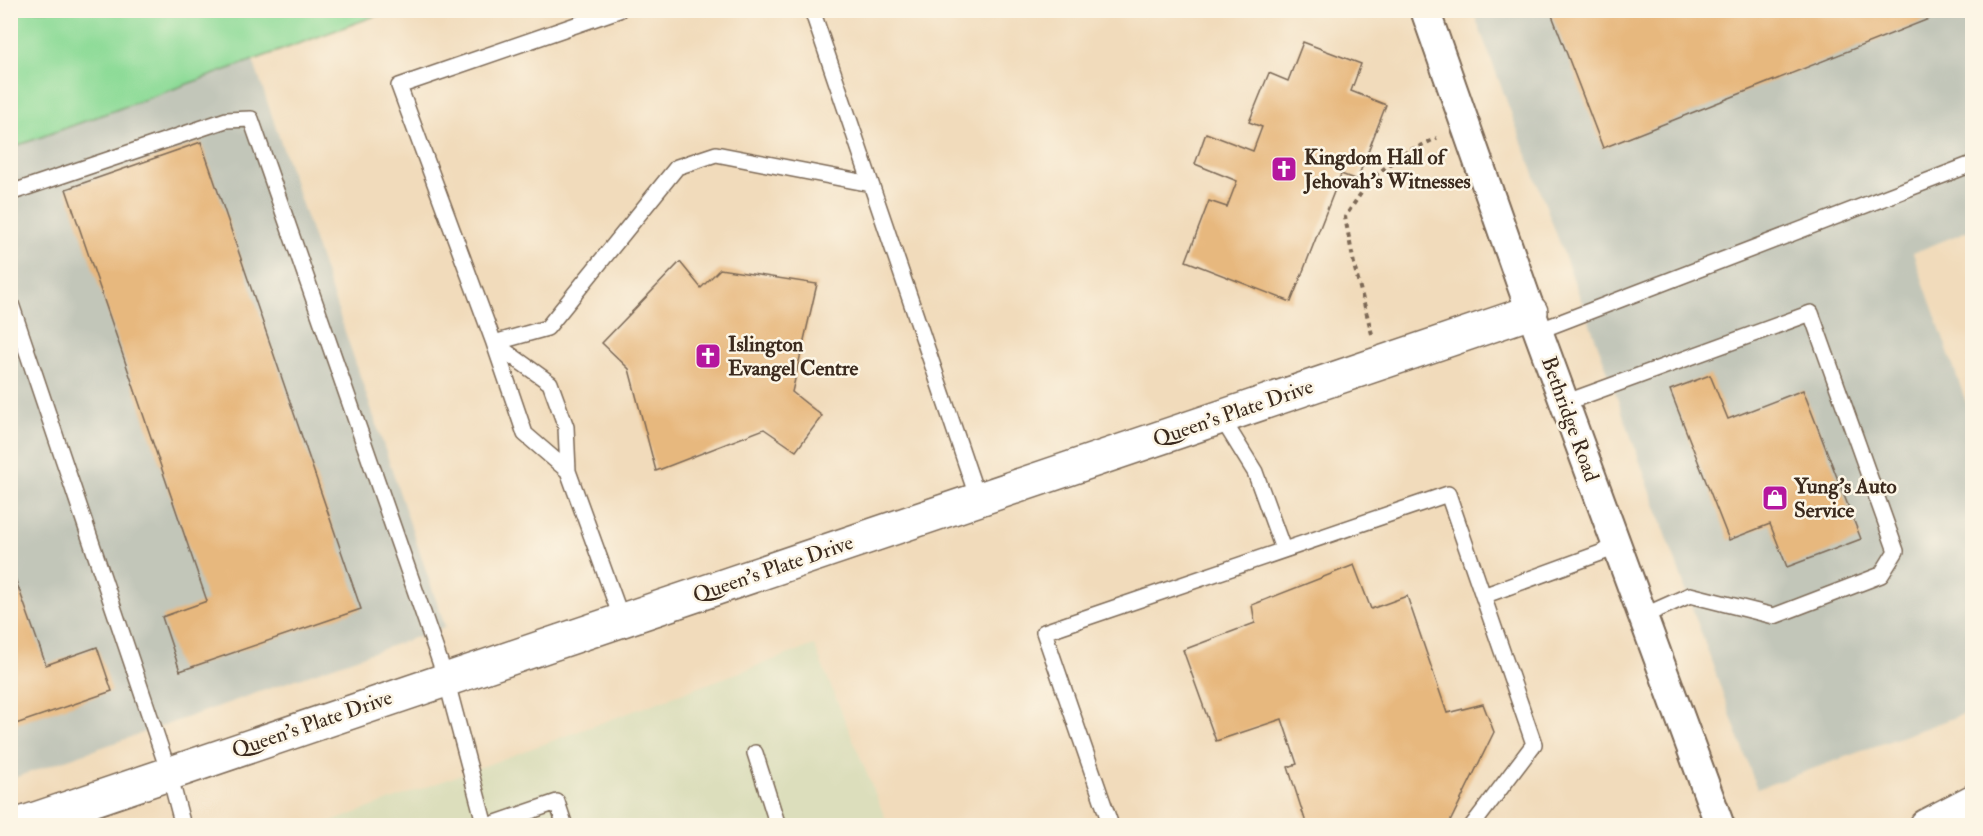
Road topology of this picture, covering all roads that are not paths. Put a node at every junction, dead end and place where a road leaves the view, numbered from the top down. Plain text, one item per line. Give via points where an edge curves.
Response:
1 (619, 10) edge
2 (813, 10) edge
3 (1425, 10) edge
4 (1972, 164) edge
5 (871, 184) junction
6 (10, 193) edge
7 (10, 301) edge
8 (1534, 322) junction
9 (494, 343) junction
10 (1564, 403) junction
11 (1221, 417) junction
12 (568, 471) junction
13 (978, 499) junction
14 (1617, 548) junction
15 (1283, 549) junction
16 (1483, 596) junction
17 (1643, 616) junction
18 (622, 620) junction
19 (446, 679) junction
20 (755, 753) dead end
21 (169, 773) junction
22 (1972, 802) edge
23 (1972, 820) edge
24 (15, 825) edge
25 (183, 825) edge
26 (486, 825) edge
27 (565, 825) edge
28 (778, 825) edge
29 (1111, 825) edge
30 (1472, 825) edge
31 (1720, 825) edge
32 (1926, 825) edge
33 (1959, 825) edge

1 - 9 lane via 399,86
2 - 5 lane
3 - 8 street, Bethridge Road
4 - 8 lane
5 - 9 lane via 716,154 677,167 547,328
5 - 13 lane
6 - 19 lane via 226,120 251,119
7 - 21 lane
8 - 10 street, Bethridge Road
8 - 11 street, Queen's Plate Drive via 1379,364
9 - 12 lane via 525,434
9 - 12 lane via 550,383 566,427
10 - 14 street, Bethridge Road
10 - 17 lane via 1810,313 1896,551 1881,575 1774,616 1690,595
11 - 13 street, Queen's Plate Drive
11 - 15 lane via 1255,472
12 - 18 lane
13 - 18 street, Queen's Plate Drive
14 - 16 lane
14 - 17 street, Bethridge Road
15 - 16 lane via 1448,494
15 - 29 lane via 1044,632
16 - 30 lane via 1534,744
17 - 31 street, Bethridge Road
18 - 19 street, Queen's Plate Drive
19 - 21 street, Queen's Plate Drive
19 - 26 lane
20 - 28 lane
21 - 24 street, Queen's Plate Drive
21 - 25 lane
22 - 32 street
23 - 33 street
26 - 27 lane via 557,802

